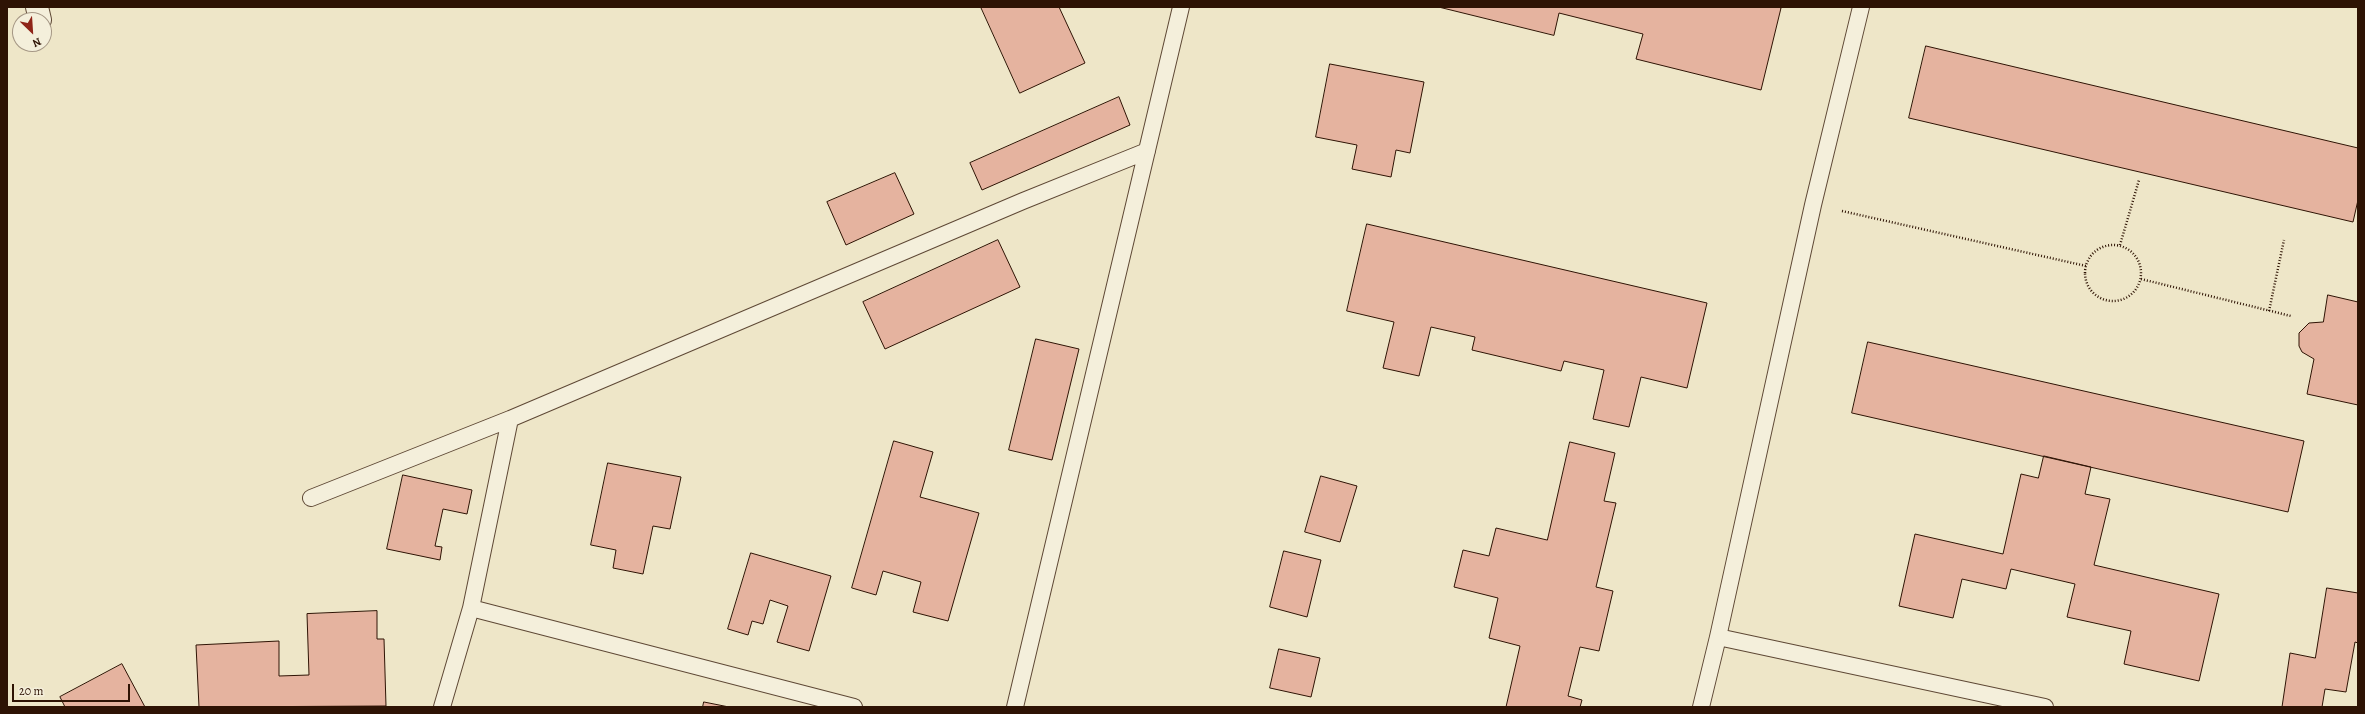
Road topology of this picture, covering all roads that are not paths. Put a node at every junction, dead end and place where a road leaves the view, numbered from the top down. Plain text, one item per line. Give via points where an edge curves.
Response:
1 (1181, 7) edge
2 (1862, 7) edge
3 (1147, 151) junction
4 (510, 419) junction
5 (311, 498) dead end
6 (471, 608) junction
7 (1718, 637) junction
8 (442, 707) edge
9 (854, 707) edge
10 (1015, 707) edge
11 (1701, 707) edge
12 (2045, 707) edge

1 - 3 lane
2 - 7 lane via 1813,205
3 - 4 lane
3 - 10 lane
4 - 5 lane
4 - 6 lane
6 - 8 lane
6 - 9 lane
7 - 11 lane
7 - 12 lane

